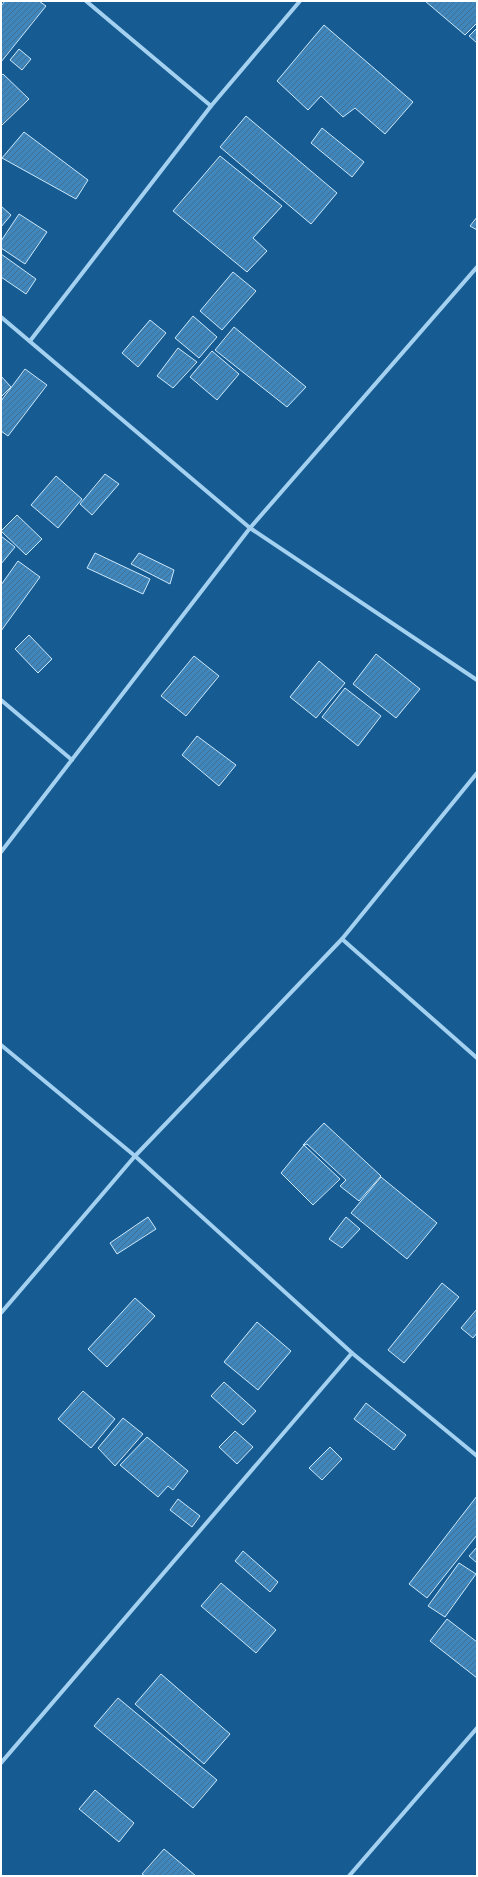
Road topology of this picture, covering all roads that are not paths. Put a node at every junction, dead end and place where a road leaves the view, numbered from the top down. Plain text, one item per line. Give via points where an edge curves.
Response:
1 (86, 1) edge
2 (300, 1) edge
3 (211, 106) junction
4 (477, 267) edge
5 (1, 317) edge
6 (30, 341) junction
7 (250, 528) junction
8 (477, 680) edge
9 (1, 700) edge
10 (72, 760) junction
11 (477, 773) edge
12 (1, 852) edge
13 (342, 940) junction
14 (1, 1045) edge
15 (477, 1058) edge
16 (135, 1156) junction
17 (1, 1313) edge
18 (352, 1354) junction
19 (477, 1456) edge
20 (477, 1728) edge
21 (1, 1764) edge
22 (349, 1876) edge

1 - 3 street
2 - 3 street
3 - 6 street
4 - 7 street
5 - 6 street
6 - 7 street
7 - 8 street
7 - 10 street
9 - 10 street
10 - 12 street
11 - 13 street
13 - 15 street
13 - 16 street
14 - 16 street
16 - 17 street
16 - 18 street
18 - 19 street
18 - 21 street
20 - 22 street

